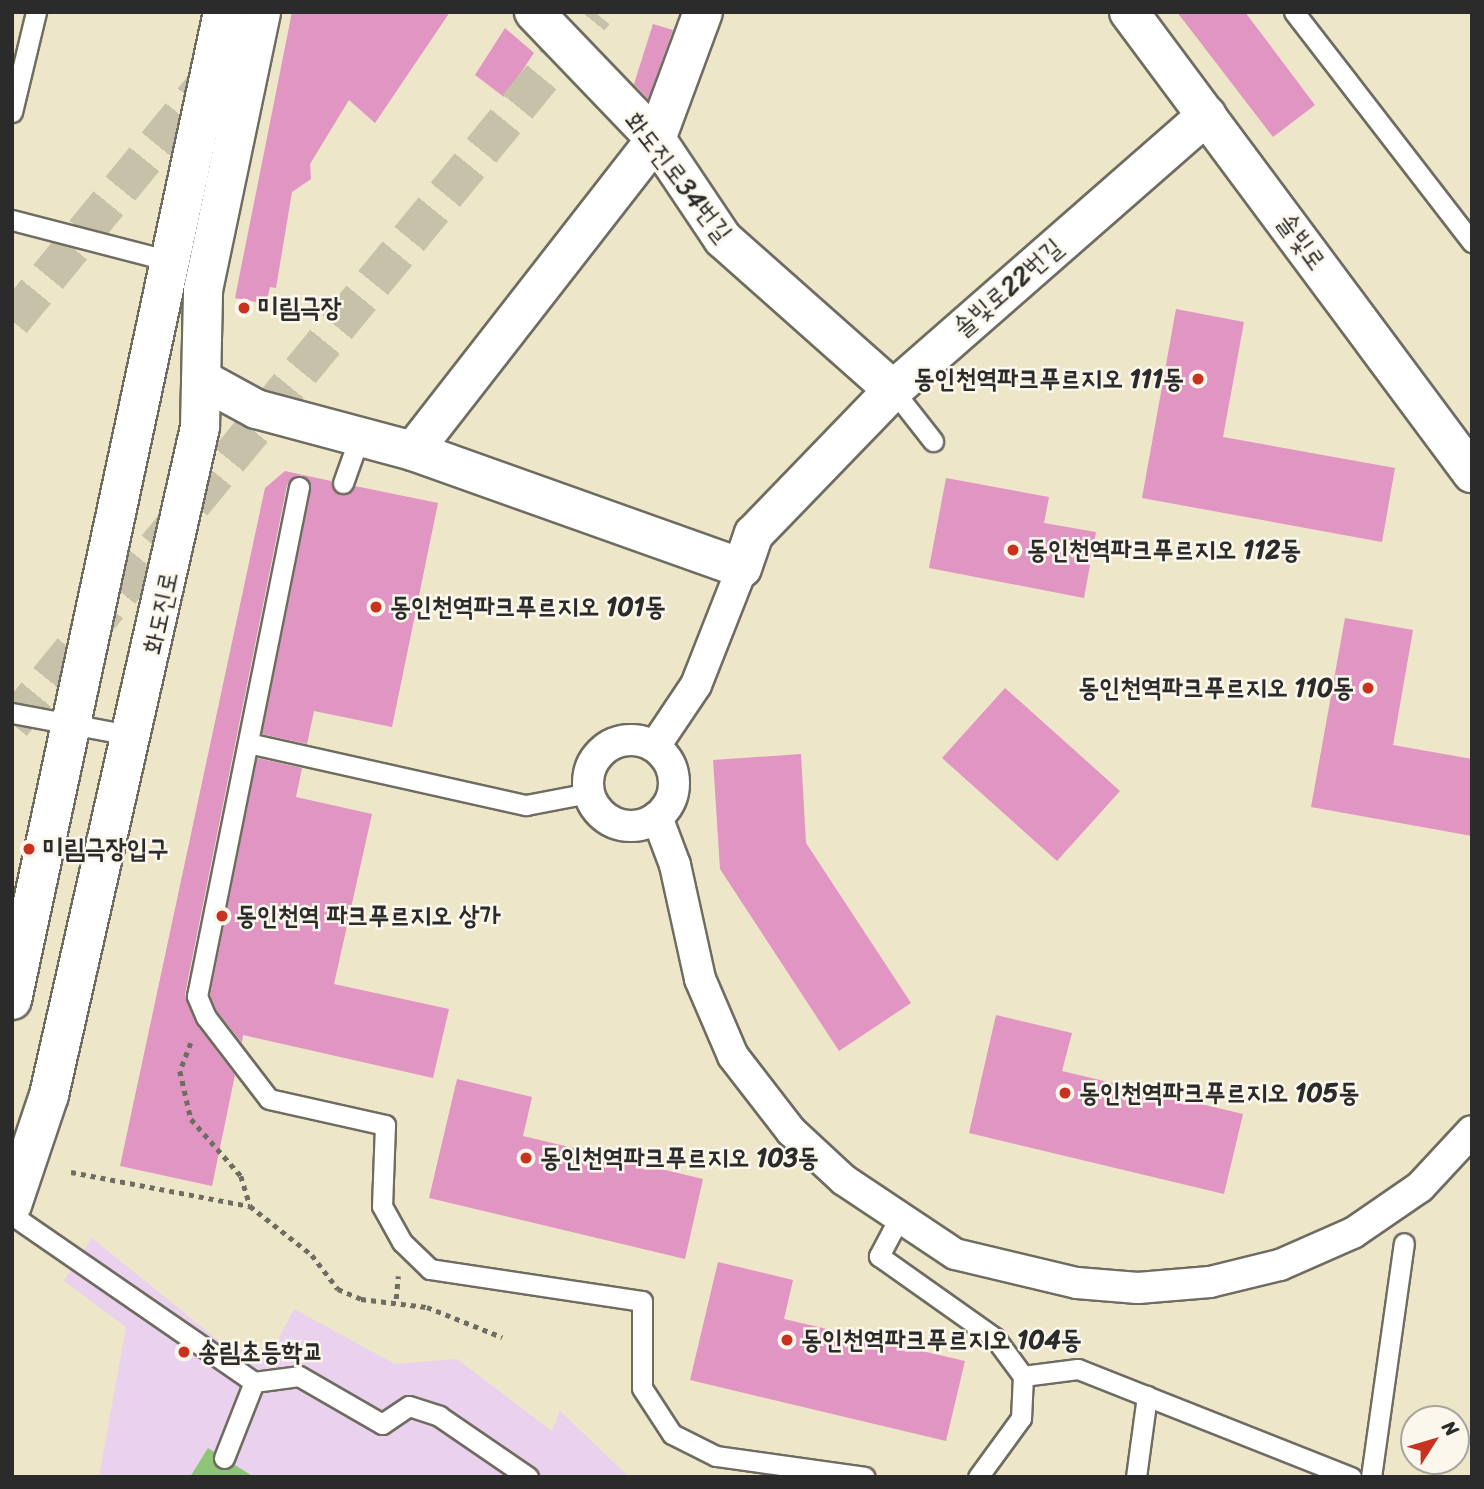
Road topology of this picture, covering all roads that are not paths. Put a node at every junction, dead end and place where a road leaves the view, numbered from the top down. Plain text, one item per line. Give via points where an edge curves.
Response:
1 (36, 12) edge
2 (223, 12) edge
3 (261, 12) edge
4 (534, 12) edge
5 (703, 12) edge
6 (1129, 12) edge
7 (1294, 12) edge
8 (12, 112) edge
9 (1207, 114) junction
10 (656, 139) junction
11 (12, 220) edge
12 (1472, 243) edge
13 (170, 261) junction
14 (201, 380) junction
15 (892, 390) junction
16 (359, 438) junction
17 (933, 441) dead end
18 (413, 451) junction
19 (1472, 473) edge
20 (343, 483) dead end
21 (299, 487) dead end
22 (742, 568) junction
23 (12, 713) edge
24 (72, 721) junction
25 (135, 736) junction
26 (248, 743) junction
27 (655, 746) junction
28 (589, 793) junction
29 (657, 817) junction
30 (15, 978) edge
31 (1472, 1131) edge
32 (12, 1205) edge
33 (12, 1215) edge
34 (898, 1220) junction
35 (1404, 1243) dead end
36 (1023, 1376) junction
37 (254, 1382) junction
38 (1147, 1396) junction
39 (224, 1458) dead end
40 (527, 1477) edge
41 (865, 1477) edge
42 (978, 1477) edge
43 (1136, 1477) edge
44 (1351, 1477) edge
45 (1371, 1477) edge

1 - 8 lane
2 - 13 street
3 - 14 street, 화도진로 via 203,289
4 - 10 street, 화도진로34번길
5 - 10 street
6 - 9 street, 솔빛로
7 - 12 lane
9 - 15 street, 솔빛로22번길
9 - 19 street, 솔빛로
10 - 15 street, 화도진로34번길 via 723,239
10 - 18 street
11 - 13 lane
13 - 24 street
14 - 16 street via 256,409
14 - 25 street, 화도진로 via 200,426
15 - 17 lane
15 - 22 street, 솔빛로22번길 via 754,534
16 - 18 street
16 - 20 lane
18 - 22 street
21 - 26 lane
22 - 27 street via 696,685
23 - 24 lane
24 - 25 lane
24 - 30 street
25 - 32 street, 화도진로 via 49,1095
26 - 28 lane via 526,805
26 - 41 lane via 197,996 206,1017 269,1099 385,1125 382,1206 389,1225 429,1269 642,1301 642,1388 672,1434 716,1456
27 - 28 street via 626,739 600,752 591,764
27 - 29 street via 674,781
28 - 29 street via 595,807 618,824
29 - 34 street via 675,865 700,979 733,1056 791,1131
31 - 34 street via 1420,1187 1353,1233 1280,1265 1210,1282 1138,1288 1013,1272 955,1254
33 - 37 lane
34 - 36 lane via 879,1255 995,1338
35 - 45 lane
36 - 38 lane via 1078,1369
36 - 42 lane via 1021,1418
37 - 39 lane
37 - 40 lane via 299,1376 382,1424 409,1406 439,1416
38 - 43 lane
38 - 44 lane

